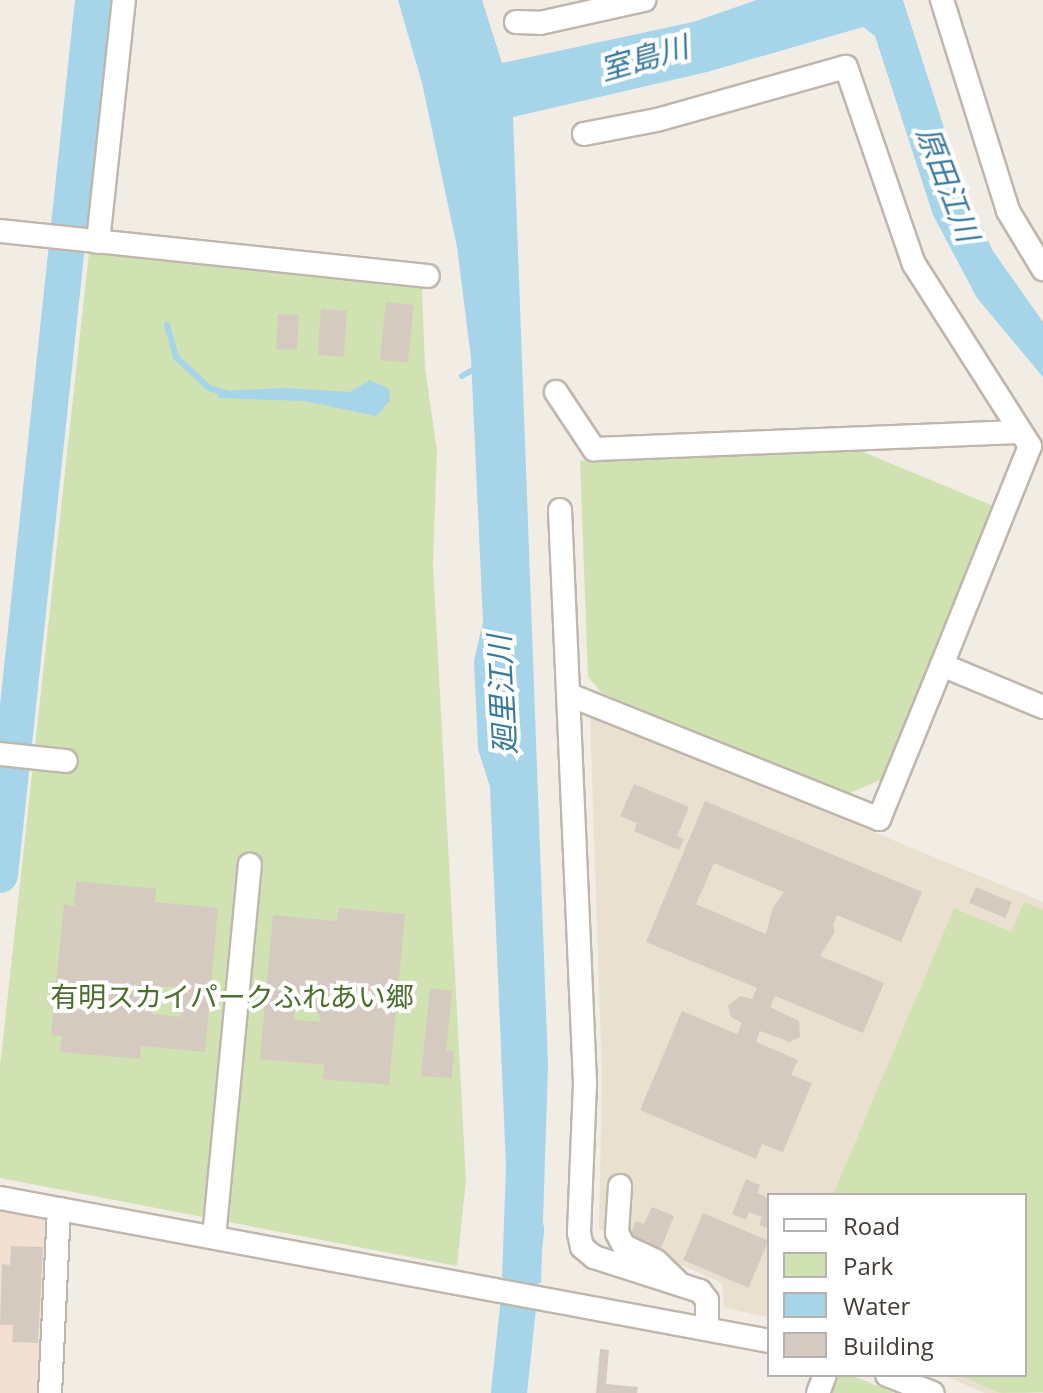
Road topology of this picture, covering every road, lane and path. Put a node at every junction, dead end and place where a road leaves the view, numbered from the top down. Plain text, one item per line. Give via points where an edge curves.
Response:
1 (124, 0) edge
2 (644, 0) edge
3 (942, 0) edge
4 (516, 22) dead end
5 (584, 134) dead end
6 (0, 231) edge
7 (78, 240) junction
8 (1043, 269) edge
9 (428, 276) dead end
10 (556, 392) dead end
11 (1020, 432) junction
12 (560, 510) dead end
13 (942, 665) junction
14 (572, 696) junction
15 (1043, 707) edge
16 (0, 754) edge
17 (66, 761) dead end
18 (250, 865) dead end
19 (620, 1186) dead end
20 (0, 1198) edge
21 (59, 1209) junction
22 (214, 1237) junction
23 (678, 1282) junction
24 (707, 1329) junction
25 (767, 1341) edge
26 (892, 1377) edge
27 (50, 1393) edge
28 (933, 1393) edge

1 - 7 street
2 - 4 street via 540,23
3 - 8 street via 1008,211
5 - 11 street via 657,120 846,67 914,264
6 - 7 street
7 - 9 street
10 - 11 street via 594,449
11 - 13 street via 1030,446 1026,462
12 - 14 street
13 - 14 street via 879,819
13 - 15 street
14 - 23 street via 585,1083 579,1233 582,1247 594,1257
16 - 17 street
18 - 22 street
19 - 23 street via 617,1233 624,1246 656,1261
20 - 21 street
21 - 22 street
21 - 27 street
22 - 24 street
23 - 24 street via 707,1300
24 - 25 street
26 - 28 street

